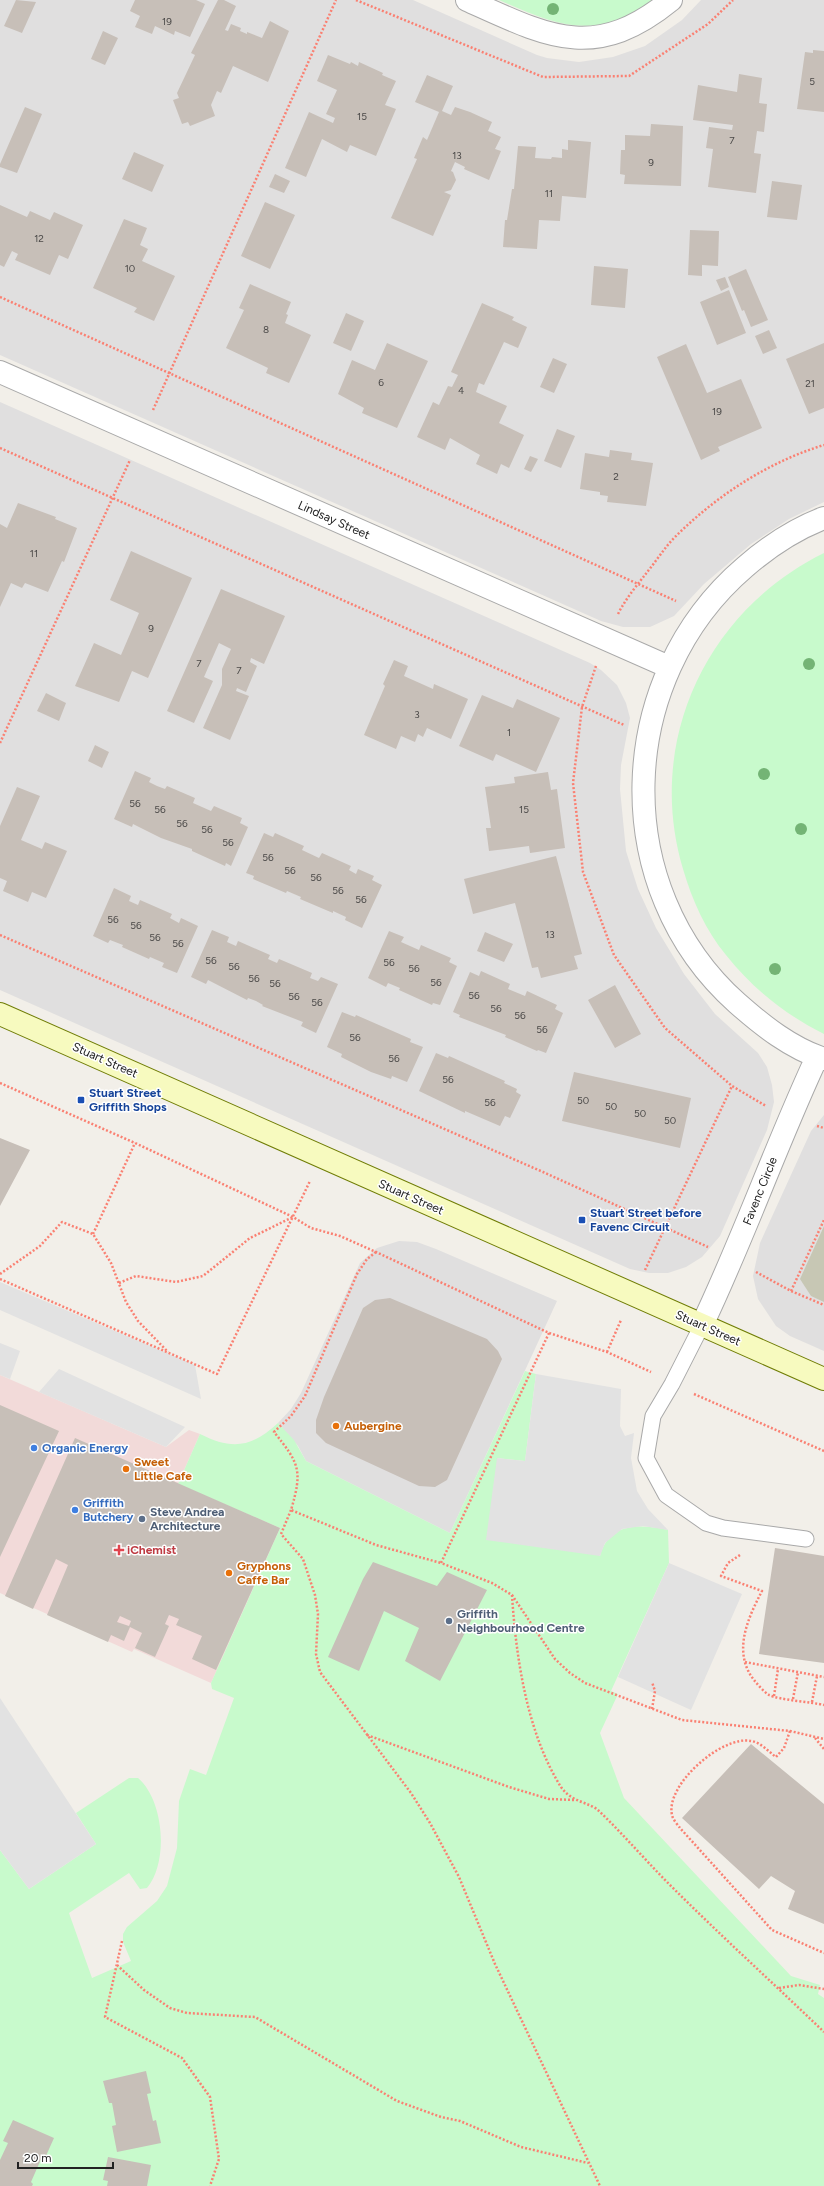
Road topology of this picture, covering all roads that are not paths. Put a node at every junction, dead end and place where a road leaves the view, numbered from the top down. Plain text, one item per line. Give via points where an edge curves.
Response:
1 (468, 0) edge
2 (671, 0) edge
3 (0, 372) edge
4 (824, 518) edge
5 (669, 667) junction
6 (0, 1014) edge
7 (820, 1058) edge
8 (702, 1325) junction
9 (824, 1379) edge
10 (806, 1539) dead end

1 - 2 street via 523,25 553,35 577,39 627,29 650,18
3 - 5 street, Lindsay Street
4 - 5 street, Favenc Circle via 766,550 727,583 702,613
5 - 7 street, Favenc Circle via 652,714 643,763 643,813 651,862 668,908 691,952 722,990 759,1024 787,1042
6 - 8 street, Stuart Street
7 - 8 street, Favenc Circle via 789,1117 733,1260
8 - 9 street, Stuart Street
8 - 10 lane via 653,1416 646,1458 666,1495 706,1523 723,1528

